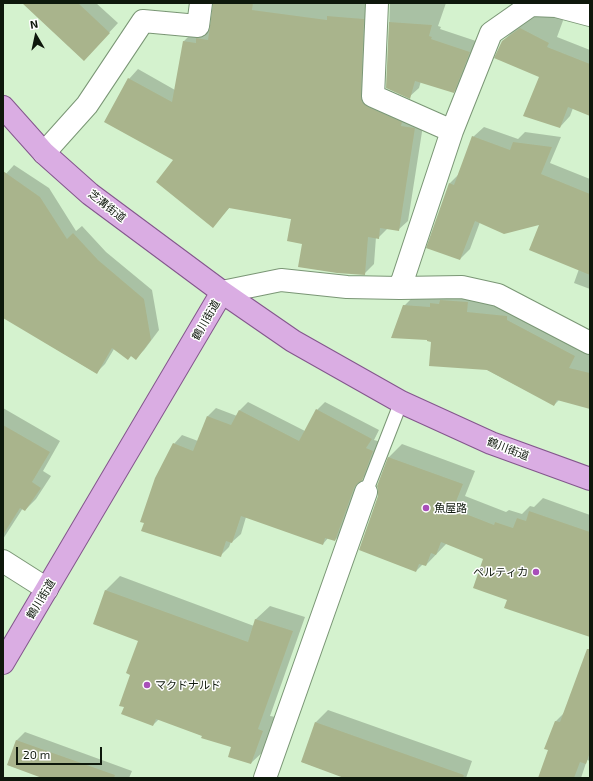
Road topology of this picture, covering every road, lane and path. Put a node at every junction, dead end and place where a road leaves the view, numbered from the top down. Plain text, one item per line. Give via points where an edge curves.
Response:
1 (201, 3) edge
2 (377, 3) edge
3 (590, 15) edge
4 (3, 108) edge
5 (452, 131) junction
6 (44, 153) junction
7 (400, 288) junction
8 (222, 292) junction
9 (590, 343) edge
10 (401, 402) junction
11 (590, 478) edge
12 (366, 492) joint
13 (3, 562) edge
14 (48, 589) junction
15 (3, 663) edge
16 (266, 778) edge

1 - 6 street via 198,26 144,21 87,105
2 - 5 street via 373,96
3 - 5 street via 556,6 530,5 492,33
4 - 6 main road, 芝溝街道
5 - 7 street
6 - 8 main road, 芝溝街道 via 90,194
7 - 8 street via 346,287 281,280
7 - 9 street via 462,287 498,295
8 - 10 main road, 鶴川街道 via 293,340
8 - 14 main road, 鶴川街道
10 - 11 main road, 鶴川街道 via 491,443
10 - 12 lane
12 - 16 street
13 - 14 street
14 - 15 main road, 鶴川街道

